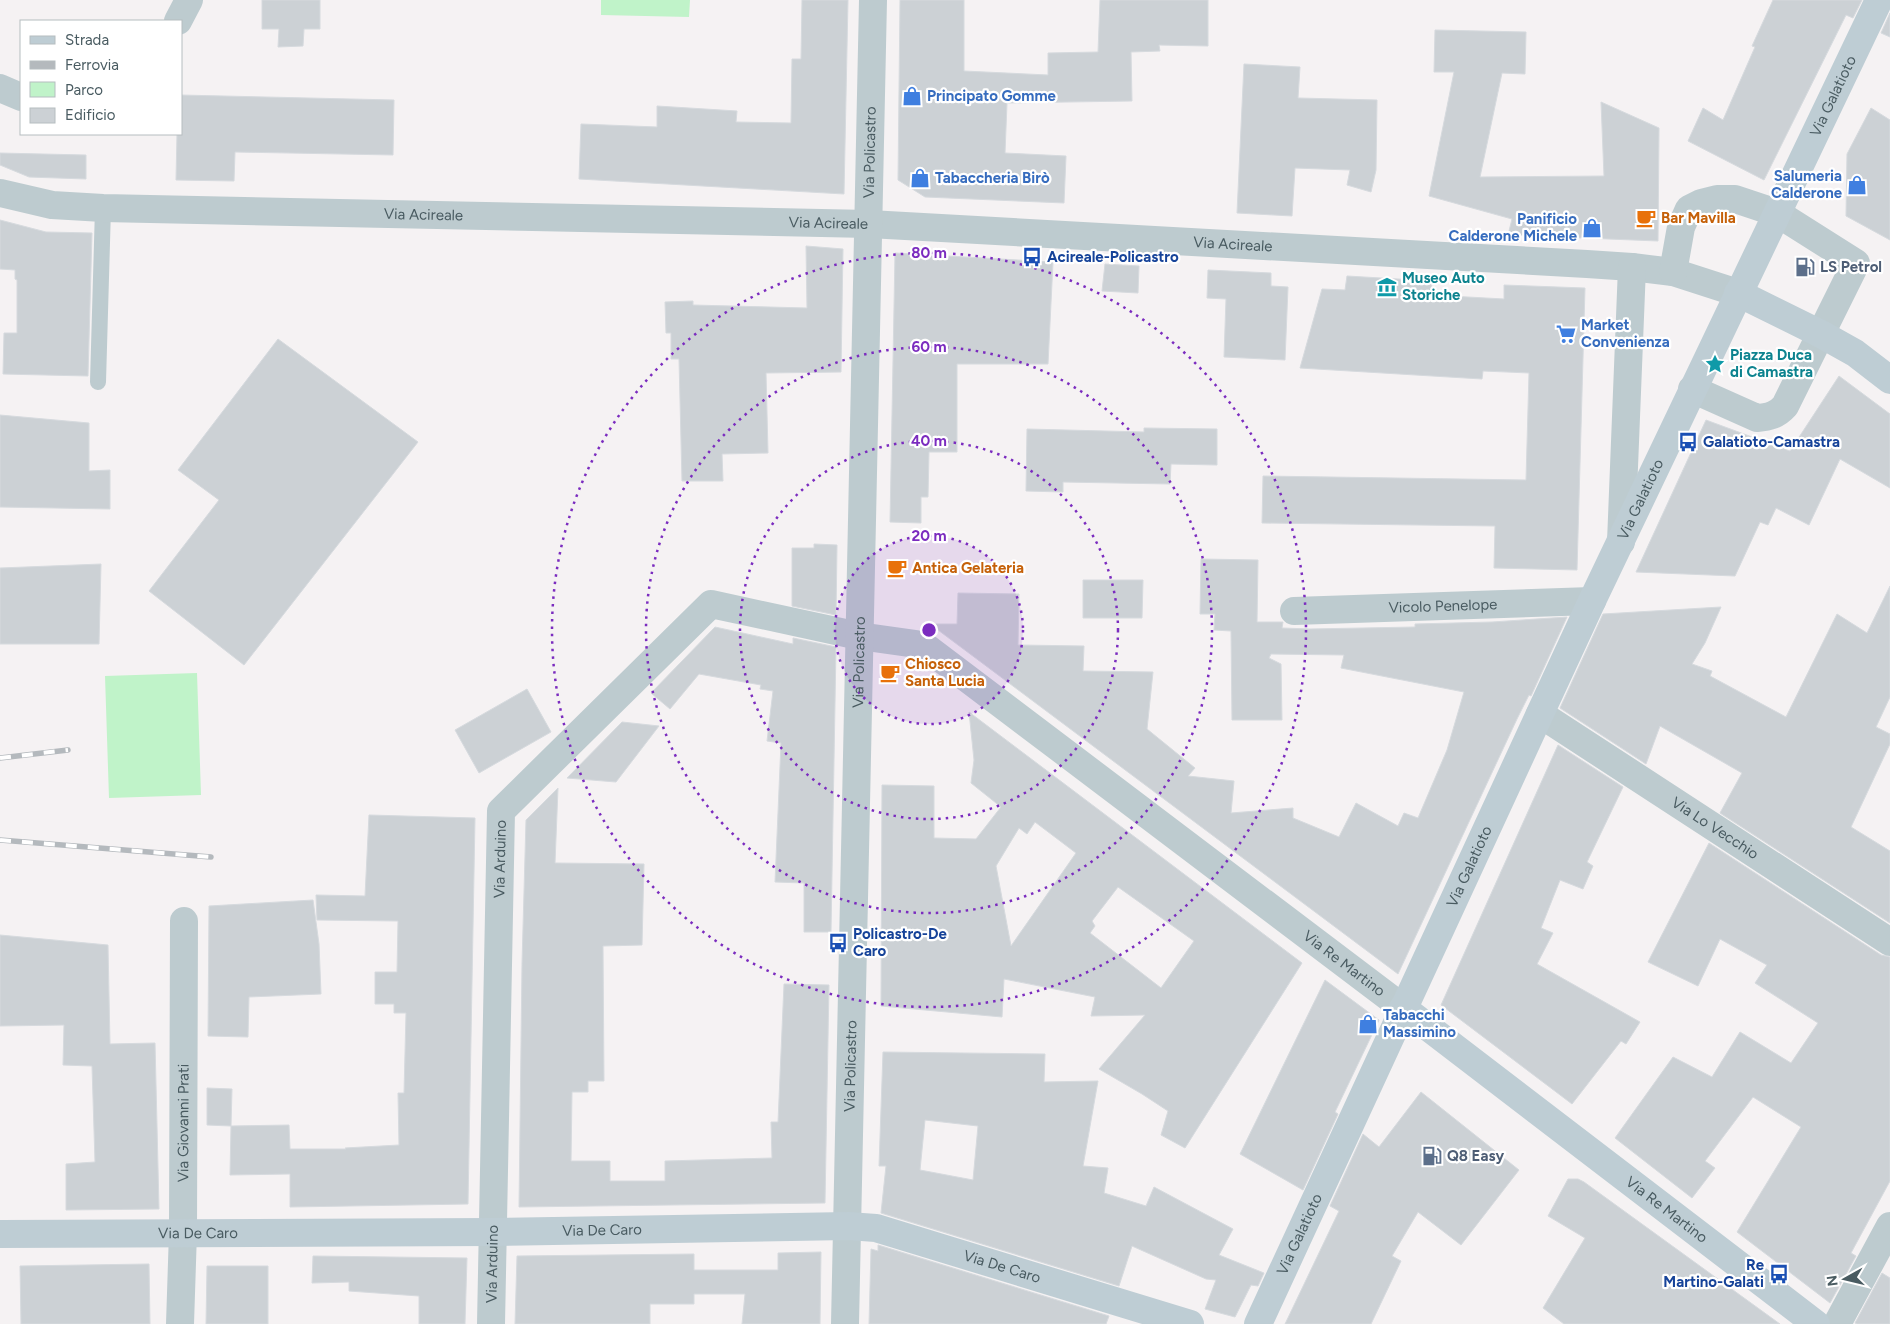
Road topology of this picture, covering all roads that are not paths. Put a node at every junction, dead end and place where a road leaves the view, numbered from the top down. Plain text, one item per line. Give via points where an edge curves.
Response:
1 (189, 0) edge
2 (873, 0) edge
3 (1879, 0) edge
4 (179, 20) edge
5 (0, 88) edge
6 (20, 97) edge
7 (0, 193) edge
8 (1783, 202) junction
9 (103, 208) junction
10 (870, 224) junction
11 (1655, 270) junction
12 (1738, 294) junction
13 (1821, 334) junction
14 (1890, 380) edge
15 (98, 382) dead end
16 (1687, 399) junction
17 (1621, 543) junction
18 (1592, 602) junction
19 (1294, 610) dead end
20 (859, 636) junction
21 (1540, 714) junction
22 (184, 921) dead end
23 (1890, 942) edge
24 (1403, 1008) junction
25 (848, 1226) junction
26 (1890, 1226) edge
27 (183, 1232) junction
28 (493, 1232) junction
29 (0, 1234) edge
30 (180, 1324) edge
31 (491, 1324) edge
32 (845, 1324) edge
33 (1190, 1324) edge
34 (1258, 1324) edge
35 (1816, 1324) edge
36 (1837, 1324) edge

1 - 4 street
2 - 10 street, Via Policastro
3 - 8 main road, Via Galatioto
5 - 6 street
7 - 9 street, Via Acireale via 52,206
8 - 11 street via 1717,199 1689,209
8 - 12 main road, Via Galatioto
8 - 13 street via 1856,262
9 - 10 street, Via Acireale
9 - 15 lane
10 - 11 street, Via Acireale
10 - 20 street, Via Policastro
11 - 12 street, Via Acireale
11 - 17 street
12 - 13 main road
12 - 16 main road, Via Galatioto
13 - 14 main road via 1855,353
13 - 16 street via 1779,413 1757,418
16 - 17 main road, Via Galatioto
17 - 18 main road, Via Galatioto
18 - 19 street, Vicolo Penelope
18 - 21 main road, Via Galatioto
20 - 24 street, Via Re Martino via 923,645
20 - 25 street, Via Policastro
20 - 28 street, Via Arduino via 712,604 501,811
21 - 23 street, Via Lo Vecchio
21 - 24 main road, Via Galatioto
22 - 27 street, Via Giovanni Prati
24 - 34 main road, Via Galatioto
24 - 35 main road, Via Re Martino
25 - 28 main road, Via De Caro
25 - 32 street, Via Policastro
25 - 33 main road, Via De Caro via 876,1228
26 - 36 street
27 - 28 main road, Via De Caro
27 - 29 main road, Via De Caro
27 - 30 street, Via Giovanni Prati
28 - 31 street, Via Arduino

